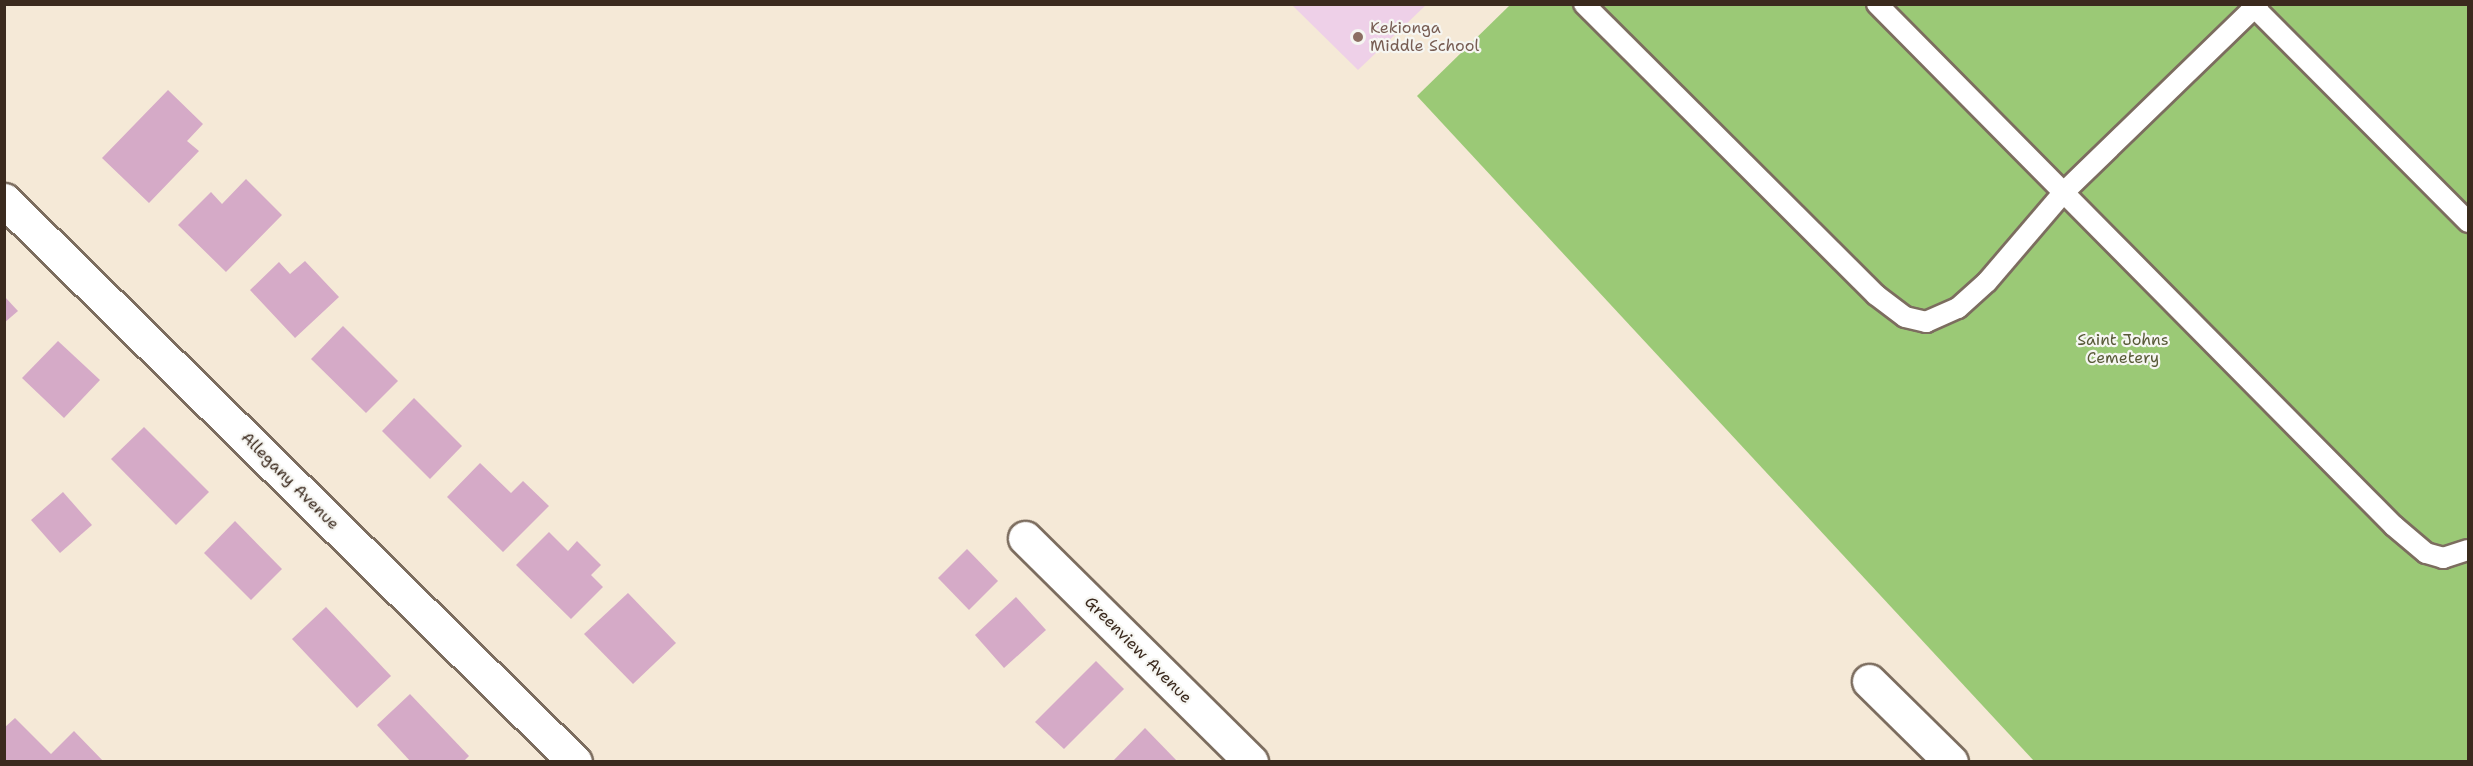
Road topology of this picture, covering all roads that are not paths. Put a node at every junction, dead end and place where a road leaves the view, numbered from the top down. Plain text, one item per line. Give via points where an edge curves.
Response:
1 (1584, 4) edge
2 (1877, 4) edge
3 (2254, 6) edge
4 (2063, 193) junction
5 (4, 200) edge
6 (2469, 222) edge
7 (1026, 538) dead end
8 (2469, 550) edge
9 (1869, 681) dead end
10 (575, 762) edge
11 (1251, 762) edge
12 (1950, 762) edge

1 - 4 lane via 1876,295 1905,317 1926,322 1958,308 1987,282
2 - 4 lane
3 - 4 lane
3 - 6 lane
4 - 8 lane via 2394,526 2426,553 2443,558
5 - 10 street, Allegany Avenue
7 - 11 street, Greenview Avenue
9 - 12 street

